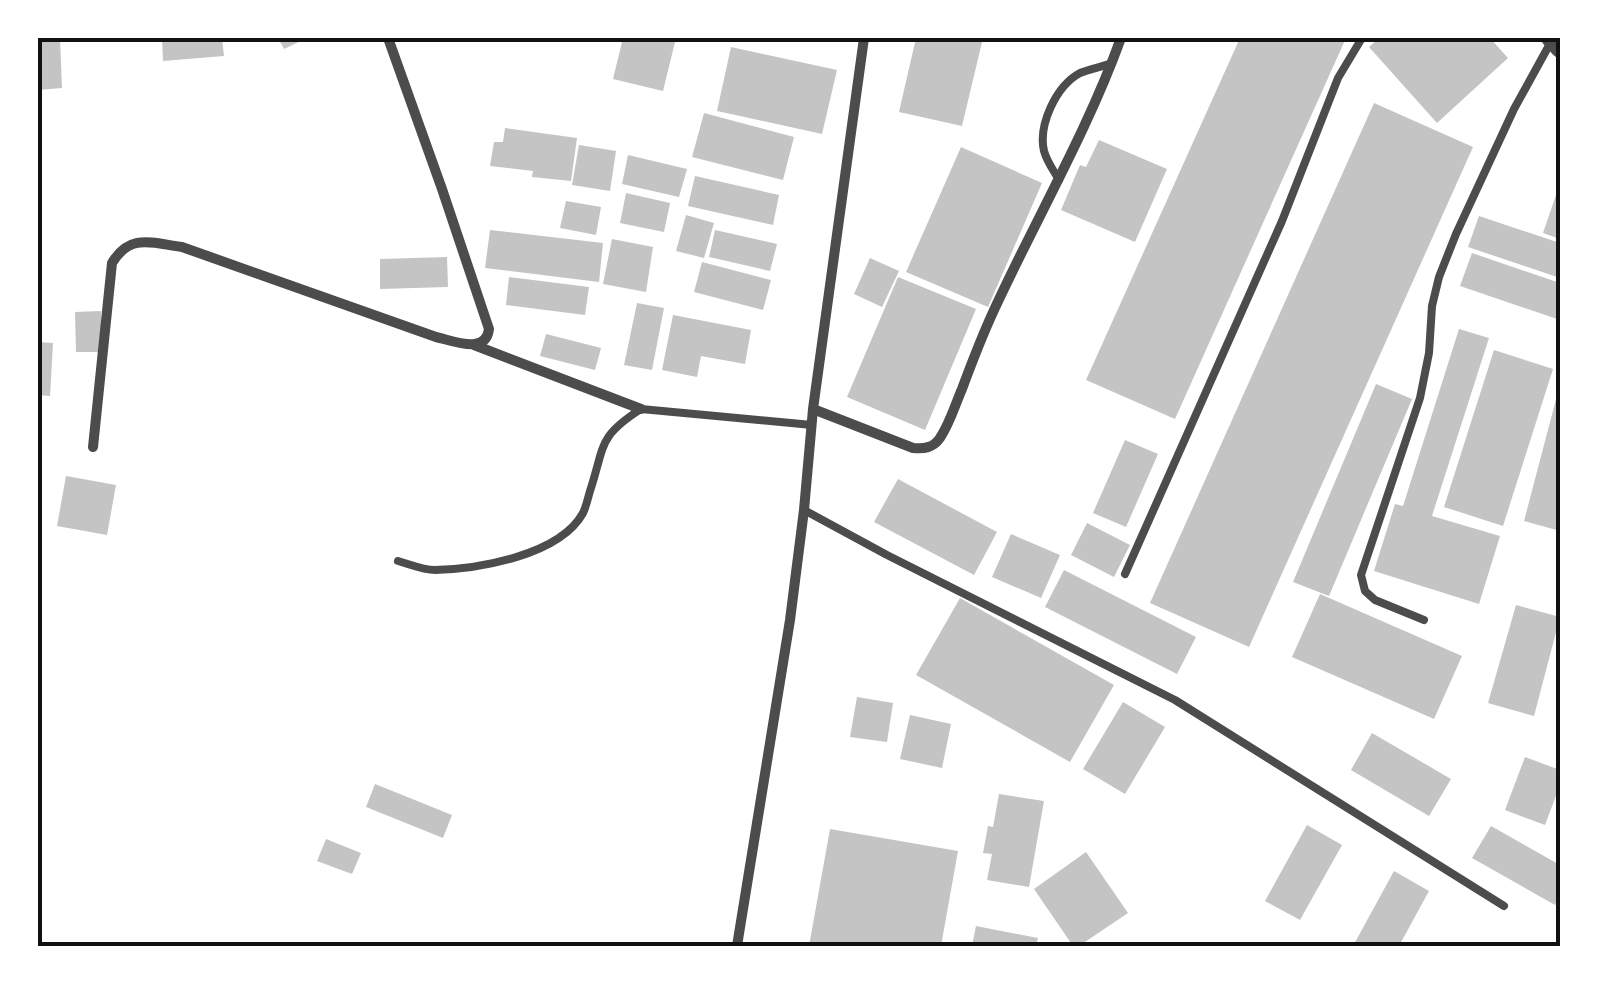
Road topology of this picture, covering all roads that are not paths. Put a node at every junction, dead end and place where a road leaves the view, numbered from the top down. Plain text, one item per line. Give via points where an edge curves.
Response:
1 (388, 38) edge
2 (864, 38) edge
3 (1121, 38) edge
4 (1362, 38) edge
5 (1554, 42) edge
6 (1112, 64) junction
7 (1059, 180) junction
8 (472, 344) junction
9 (641, 409) junction
10 (813, 409) junction
11 (812, 425) junction
12 (93, 447) dead end
13 (804, 510) junction
14 (398, 560) dead end
15 (1125, 574) dead end
16 (1424, 620) dead end
17 (1504, 906) dead end
18 (737, 946) edge

1 - 8 street via 488,330 485,342
2 - 10 street
3 - 6 street
4 - 15 lane via 1338,78
5 - 16 lane via 1514,108 1439,277 1420,398 1361,575 1375,600
6 - 7 street
6 - 7 lane via 1078,74 1046,118 1045,156
7 - 10 street via 933,446 913,448
8 - 9 street
8 - 12 street via 182,247 127,245 112,264
9 - 11 lane
9 - 14 lane via 600,448 582,514 558,540 471,566 431,570
10 - 11 street
11 - 13 street
13 - 17 lane via 1176,700
13 - 18 street

